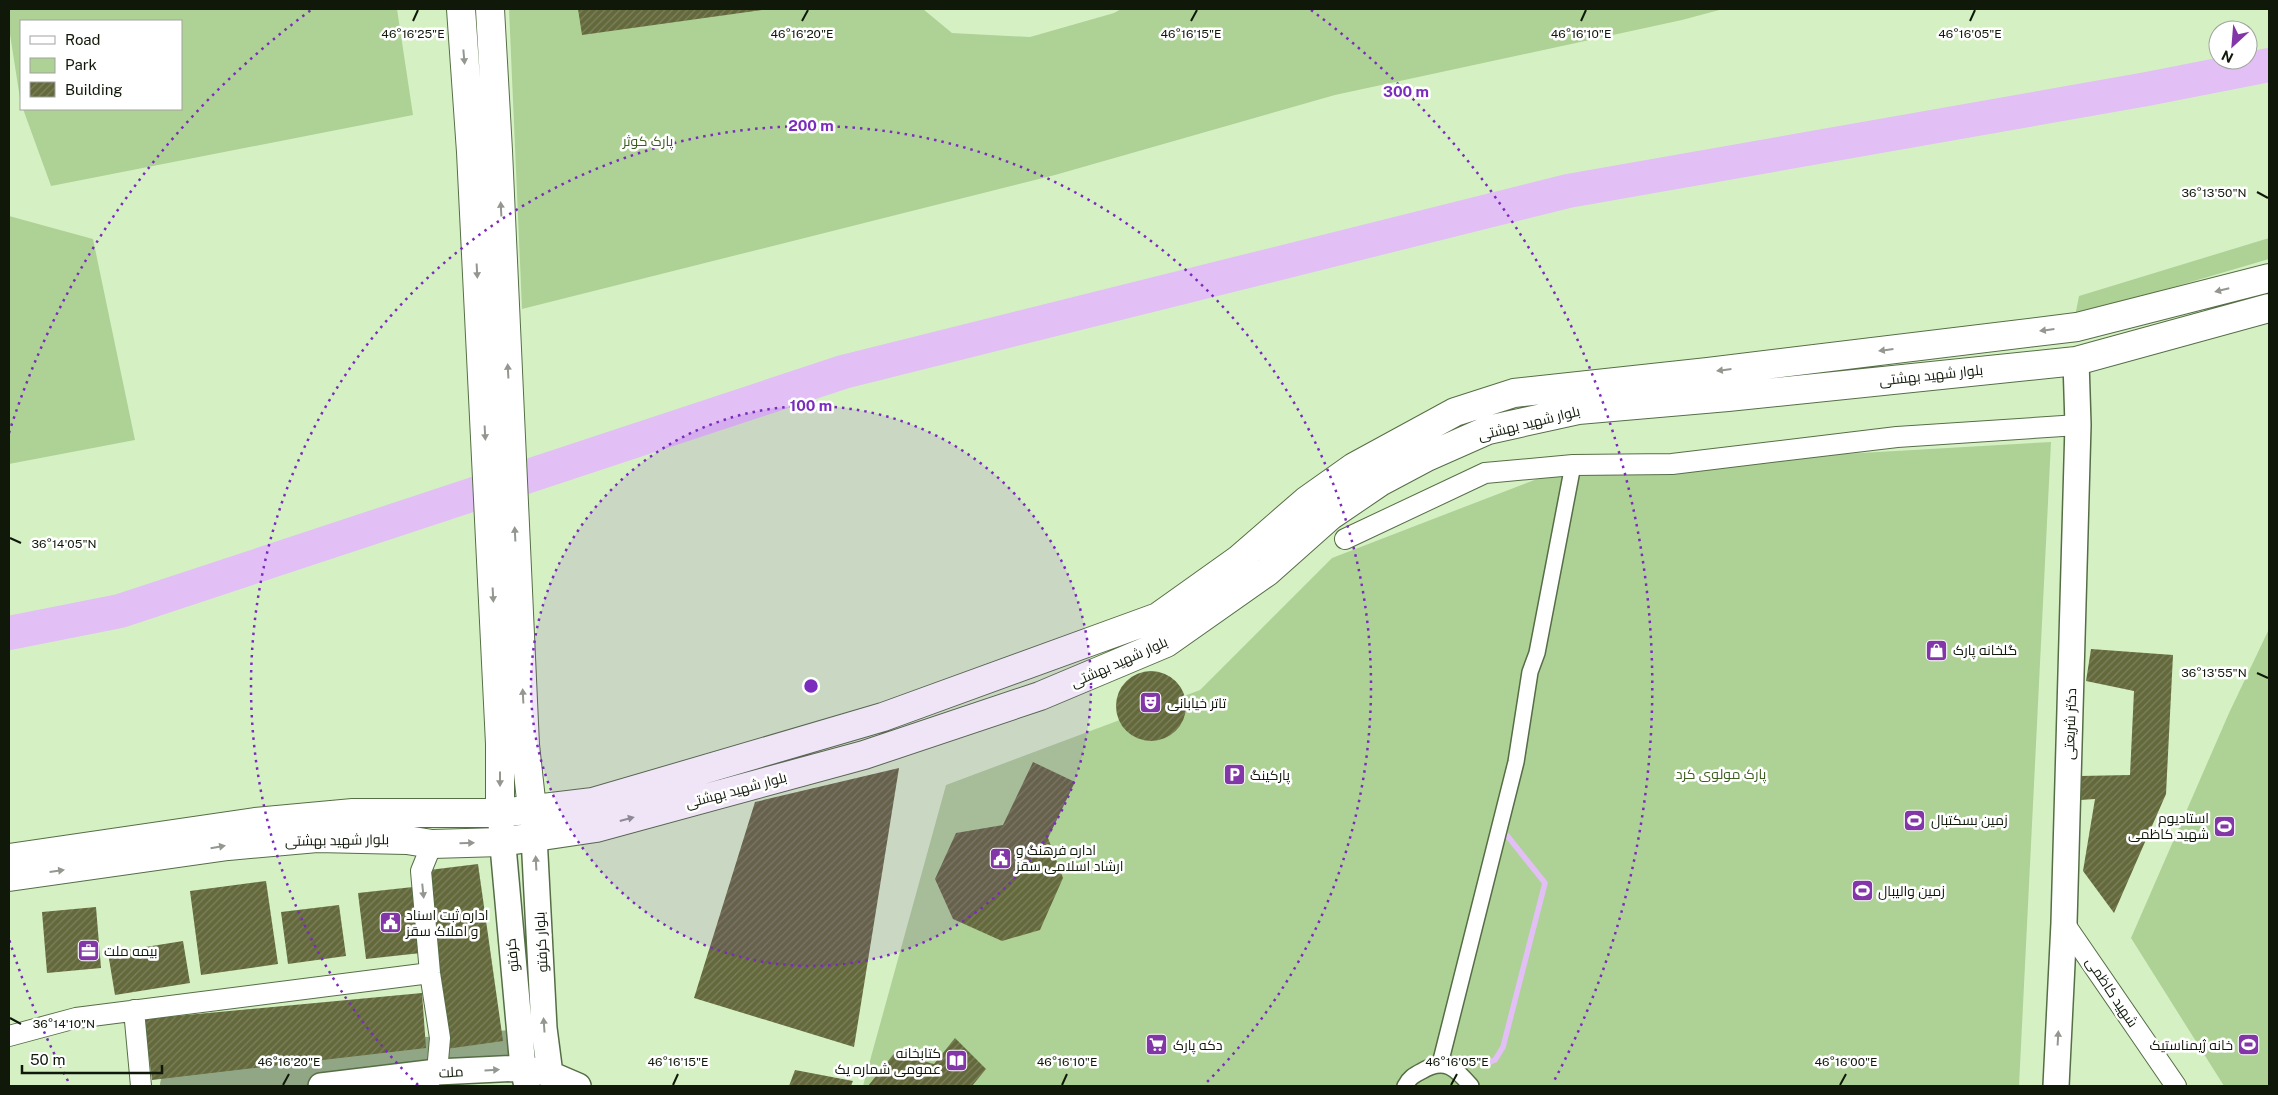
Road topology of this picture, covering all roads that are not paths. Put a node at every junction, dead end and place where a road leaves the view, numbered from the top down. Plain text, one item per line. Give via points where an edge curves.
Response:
1 (461, 9) edge
2 (490, 9) edge
3 (2269, 278) edge
4 (2269, 308) edge
5 (2077, 326) junction
6 (2076, 361) junction
7 (2078, 425) junction
8 (1573, 465) junction
9 (1346, 539) dead end
10 (512, 744) junction
11 (532, 809) junction
12 (500, 813) junction
13 (535, 838) junction
14 (501, 842) junction
15 (432, 844) junction
16 (9, 858) edge
17 (9, 877) edge
18 (2064, 923) junction
19 (430, 973) junction
20 (134, 1010) junction
21 (9, 1036) edge
22 (1440, 1064) junction
23 (550, 1074) junction
24 (525, 1077) edge
25 (430, 1079) edge
26 (140, 1086) edge
27 (321, 1086) edge
28 (578, 1086) edge
29 (1405, 1086) edge
30 (1471, 1086) edge
31 (2056, 1086) edge
32 (2176, 1086) edge

1 -> 10 main road
10 -> 2 main road via 498,152
3 -> 5 main road, بلوار شهید بهشتی
4 - 6 main road, بلوار شهید بهشتی
5 - 6 main road
5 -> 11 main road, بلوار شهید بهشتی via 1514,393 1455,412 1354,467 1306,501 1238,560 1158,617 883,716 593,802
6 - 7 street, دکتر شریعتی
13 -> 6 main road, بلوار شهید بهشتی via 596,828 864,755 1040,696 1166,644 1267,572 1330,516 1380,482 1488,430 1578,410
7 - 8 street via 1897,437 1672,464
7 - 18 street, دکتر شریعتی
8 - 9 street via 1486,473
8 - 22 street via 1537,653 1530,672 1516,762
10 - 11 main road
10 -> 12 main road
11 - 12 main road, بلوار شهید بهشتی
11 - 13 street, بلوار کرفتو
12 - 14 street, کرفتو
12 - 16 main road, بلوار شهید بهشتی via 353,813 254,822
13 - 14 main road, بلوار شهید بهشتی
23 -> 13 street, بلوار کرفتو via 544,1028
15 -> 14 main road, بلوار شهید بهشتی
14 - 24 street, کرفتو
17 -> 15 main road, بلوار شهید بهشتی via 228,846 317,838 407,840
15 -> 19 street via 421,872
31 -> 18 street, دکتر شریعتی
18 - 32 street, شهید کاظمی
19 - 20 street
19 - 25 street via 440,1038
20 - 21 street via 76,1018
20 - 26 street
22 - 29 street via 1412,1076
22 - 30 street via 1453,1068
23 - 24 street, ملت
23 - 28 street, ملت
25 -> 24 street, ملت
25 - 27 street, ملت

